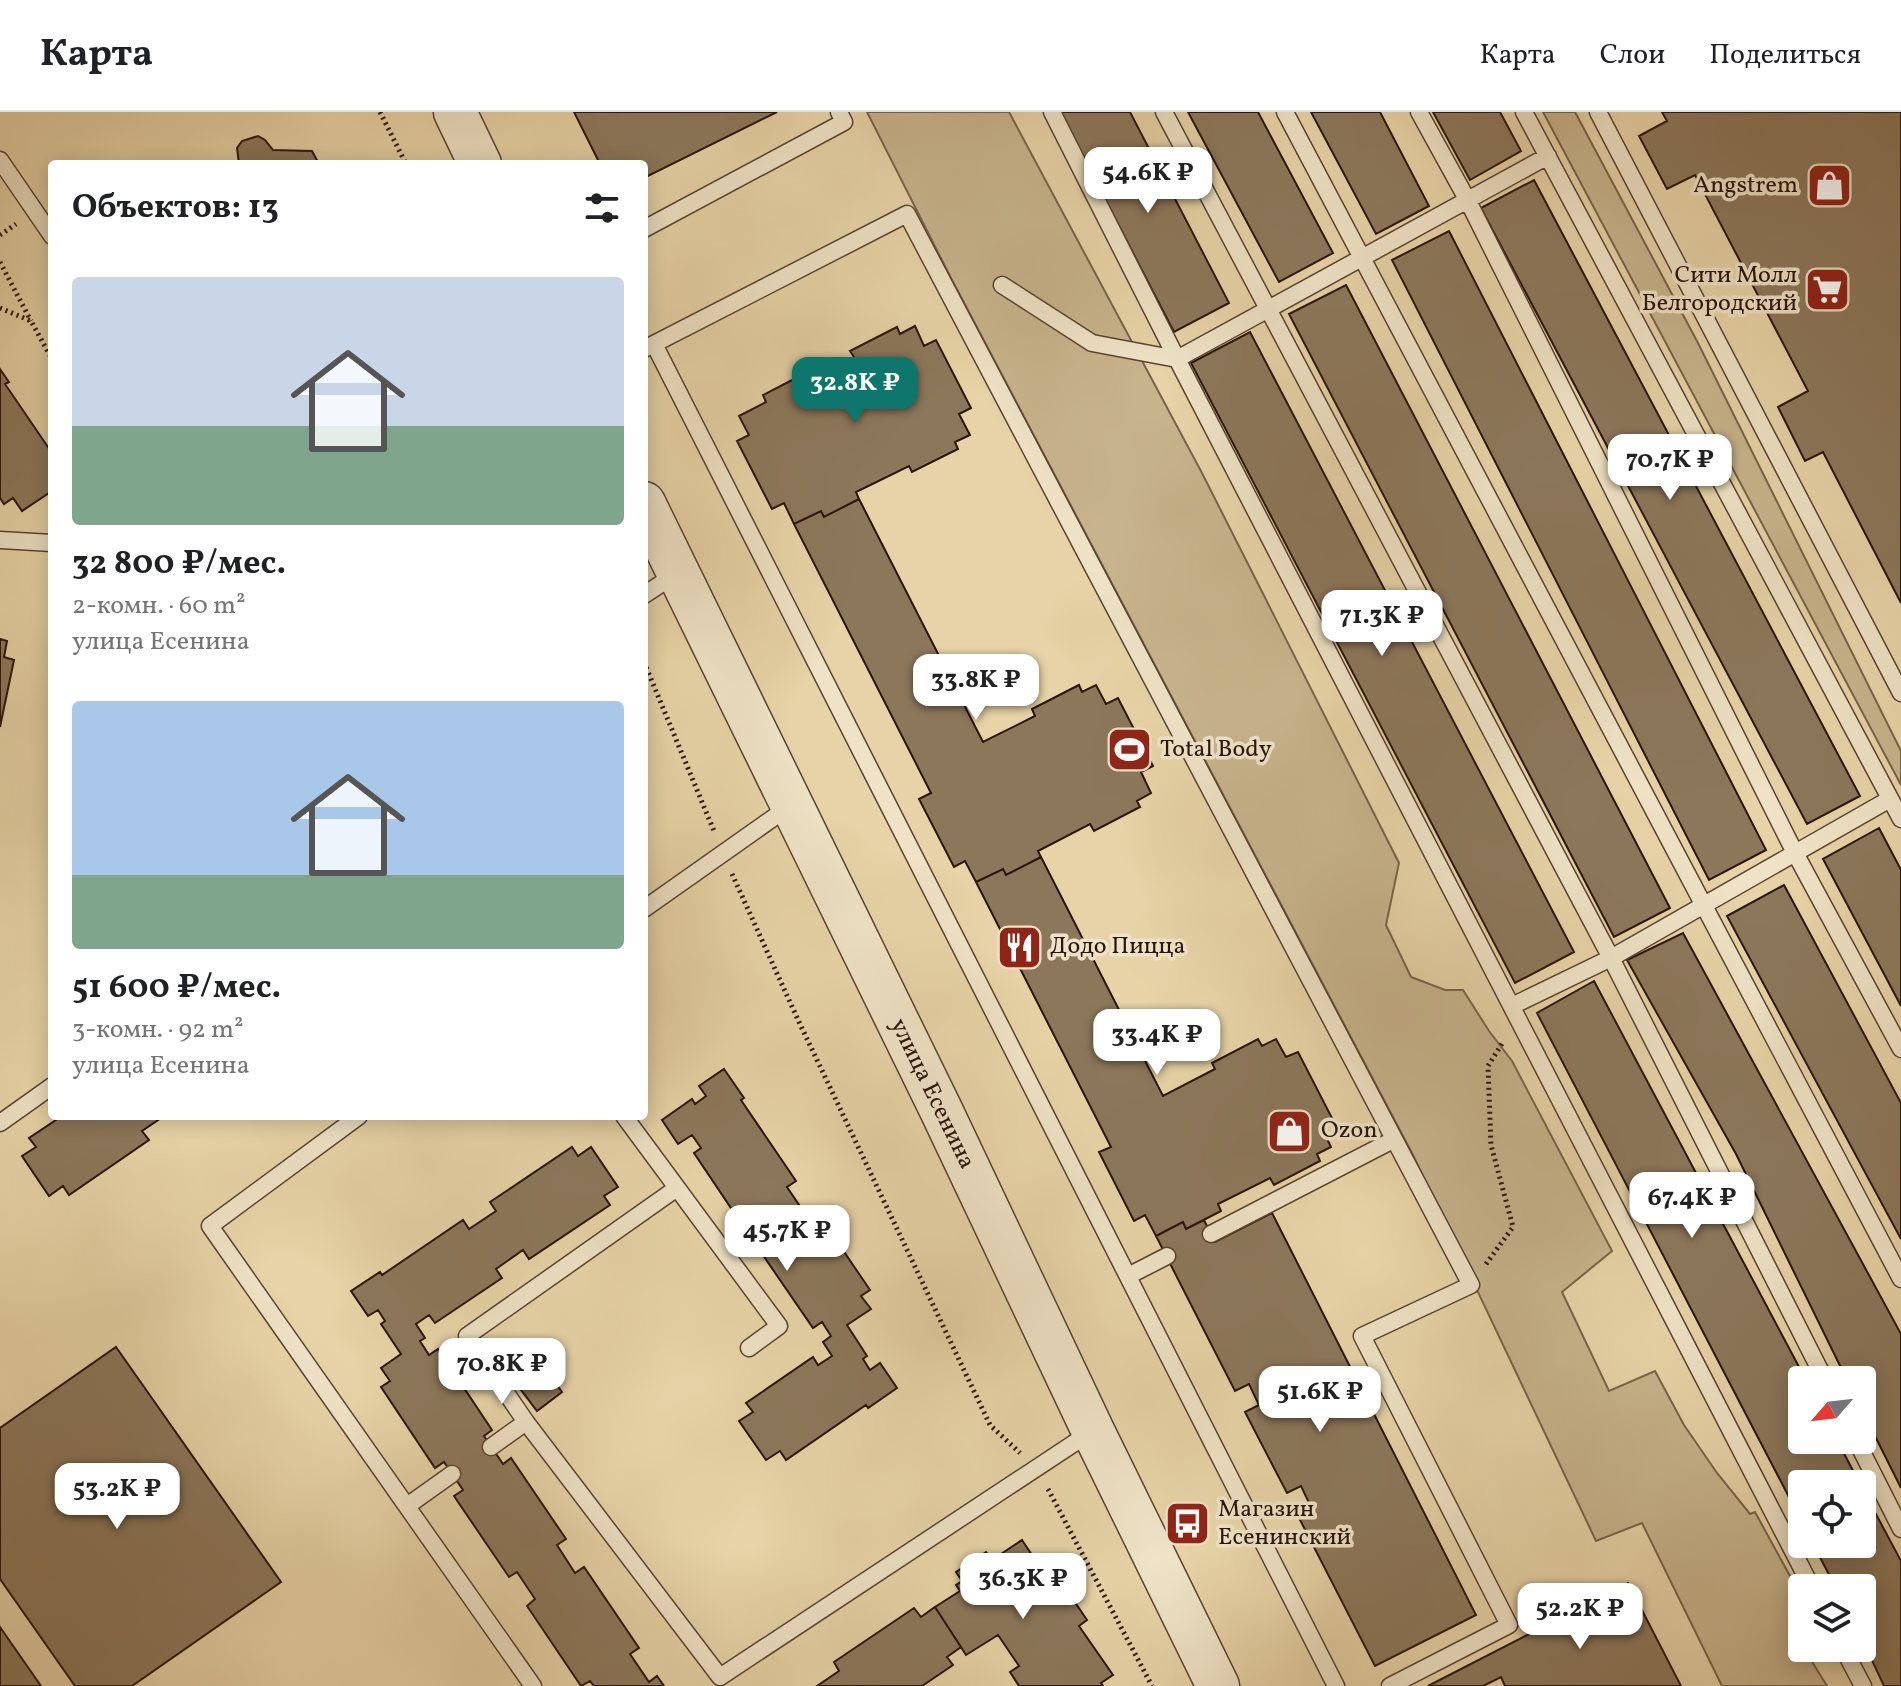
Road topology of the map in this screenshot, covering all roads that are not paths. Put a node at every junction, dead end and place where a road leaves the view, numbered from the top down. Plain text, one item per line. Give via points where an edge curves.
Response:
1 (455, 112) edge
2 (839, 112) edge
3 (1052, 112) edge
4 (1164, 112) edge
5 (1285, 112) edge
6 (1419, 112) edge
7 (1524, 112) edge
8 (1598, 112) edge
9 (1548, 156) junction
10 (0, 160) edge
11 (478, 160) edge
12 (1468, 201) junction
13 (648, 227) edge
14 (48, 230) edge
15 (1361, 259) junction
16 (1002, 285) dead end
17 (1267, 310) junction
18 (649, 347) edge
19 (1177, 359) junction
20 (648, 522) edge
21 (0, 540) edge
22 (48, 543) edge
23 (661, 584) edge
24 (1901, 693) edge
25 (1890, 799) junction
26 (790, 806) junction
27 (1901, 819) edge
28 (1794, 851) junction
29 (1703, 905) junction
30 (648, 906) edge
31 (1611, 958) junction
32 (1515, 1012) junction
33 (1901, 1049) edge
34 (48, 1089) edge
35 (354, 1120) edge
36 (627, 1120) edge
37 (0, 1123) edge
38 (1393, 1140) junction
39 (677, 1188) junction
40 (1211, 1234) dead end
41 (1167, 1256) dead end
42 (1128, 1276) junction
43 (1901, 1279) edge
44 (749, 1348) dead end
45 (1818, 1366) edge
46 (526, 1422) junction
47 (1093, 1431) junction
48 (491, 1447) dead end
49 (1863, 1454) edge
50 (452, 1474) dead end
51 (407, 1506) junction
52 (1901, 1529) edge
53 (1805, 1574) edge
54 (1850, 1662) edge
55 (1209, 1682) edge
56 (533, 1686) edge
57 (1336, 1686) edge
58 (1390, 1686) edge
59 (1863, 1686) edge

1 - 11 street
2 - 13 lane via 844,122
3 - 19 lane
4 - 17 lane
5 - 15 lane
6 - 12 lane
7 - 9 lane
8 - 24 lane
9 - 12 lane
9 - 25 lane
10 - 14 lane
12 - 15 lane
12 - 28 lane
15 - 17 lane
15 - 29 lane
16 - 19 lane via 1092,343
17 - 19 lane
17 - 31 lane
18 - 38 lane via 907,214
18 - 42 lane
19 - 32 lane
20 - 23 street, улица Есенина
21 - 22 lane
23 - 26 street, улица Есенина
25 - 27 lane
25 - 28 lane
26 - 30 lane
26 - 47 street, улица Есенина
28 - 29 lane
28 - 33 lane
29 - 31 lane
29 - 43 lane
31 - 32 lane
31 - 45 lane
32 - 53 lane
34 - 37 lane
35 - 51 lane via 210,1226
36 - 39 lane
38 - 40 lane
38 - 58 lane via 1471,1285 1362,1336 1509,1625
39 - 44 lane via 779,1326
39 - 46 lane via 467,1336
41 - 42 lane
42 - 57 lane
46 - 47 lane via 720,1677
46 - 48 lane
47 - 55 street, улица Есенина
49 - 52 lane
50 - 51 lane
51 - 56 lane
54 - 59 lane

